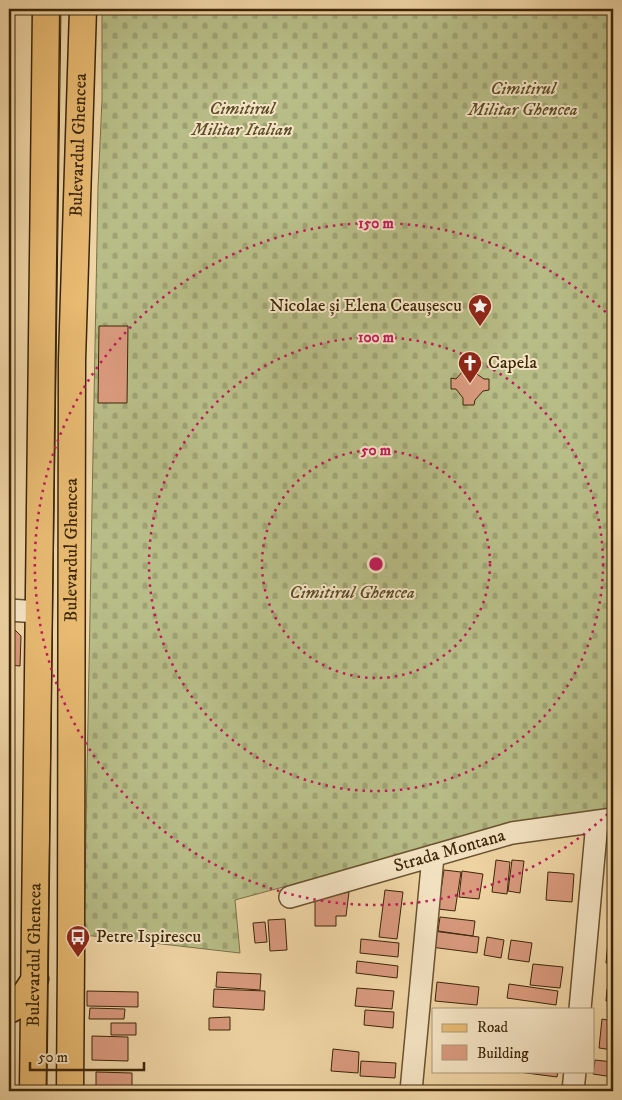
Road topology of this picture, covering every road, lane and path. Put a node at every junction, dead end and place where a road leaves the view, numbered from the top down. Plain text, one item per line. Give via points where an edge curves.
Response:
1 (46, 9) edge
2 (83, 9) edge
3 (42, 376) junction
4 (73, 376) junction
5 (9, 610) edge
6 (38, 612) junction
7 (605, 820) edge
8 (433, 856) junction
9 (290, 897) dead end
10 (35, 979) junction
11 (580, 1008) edge
12 (9, 1010) edge
13 (575, 1072) edge
14 (33, 1091) edge
15 (70, 1091) edge
16 (411, 1091) edge
17 (573, 1091) edge

1 - 3 main road, Bulevardul Ghencea
2 - 4 main road, Bulevardul Ghencea
3 - 4 main road
3 - 6 main road, Bulevardul Ghencea
4 - 15 main road, Bulevardul Ghencea
5 - 6 street
6 - 10 main road, Bulevardul Ghencea
7 - 8 street, Strada Montana via 512,833
7 - 11 street
8 - 9 street, Strada Montana
8 - 16 street
10 - 12 main road via 18,1005
10 - 14 main road, Bulevardul Ghencea
13 - 17 street

